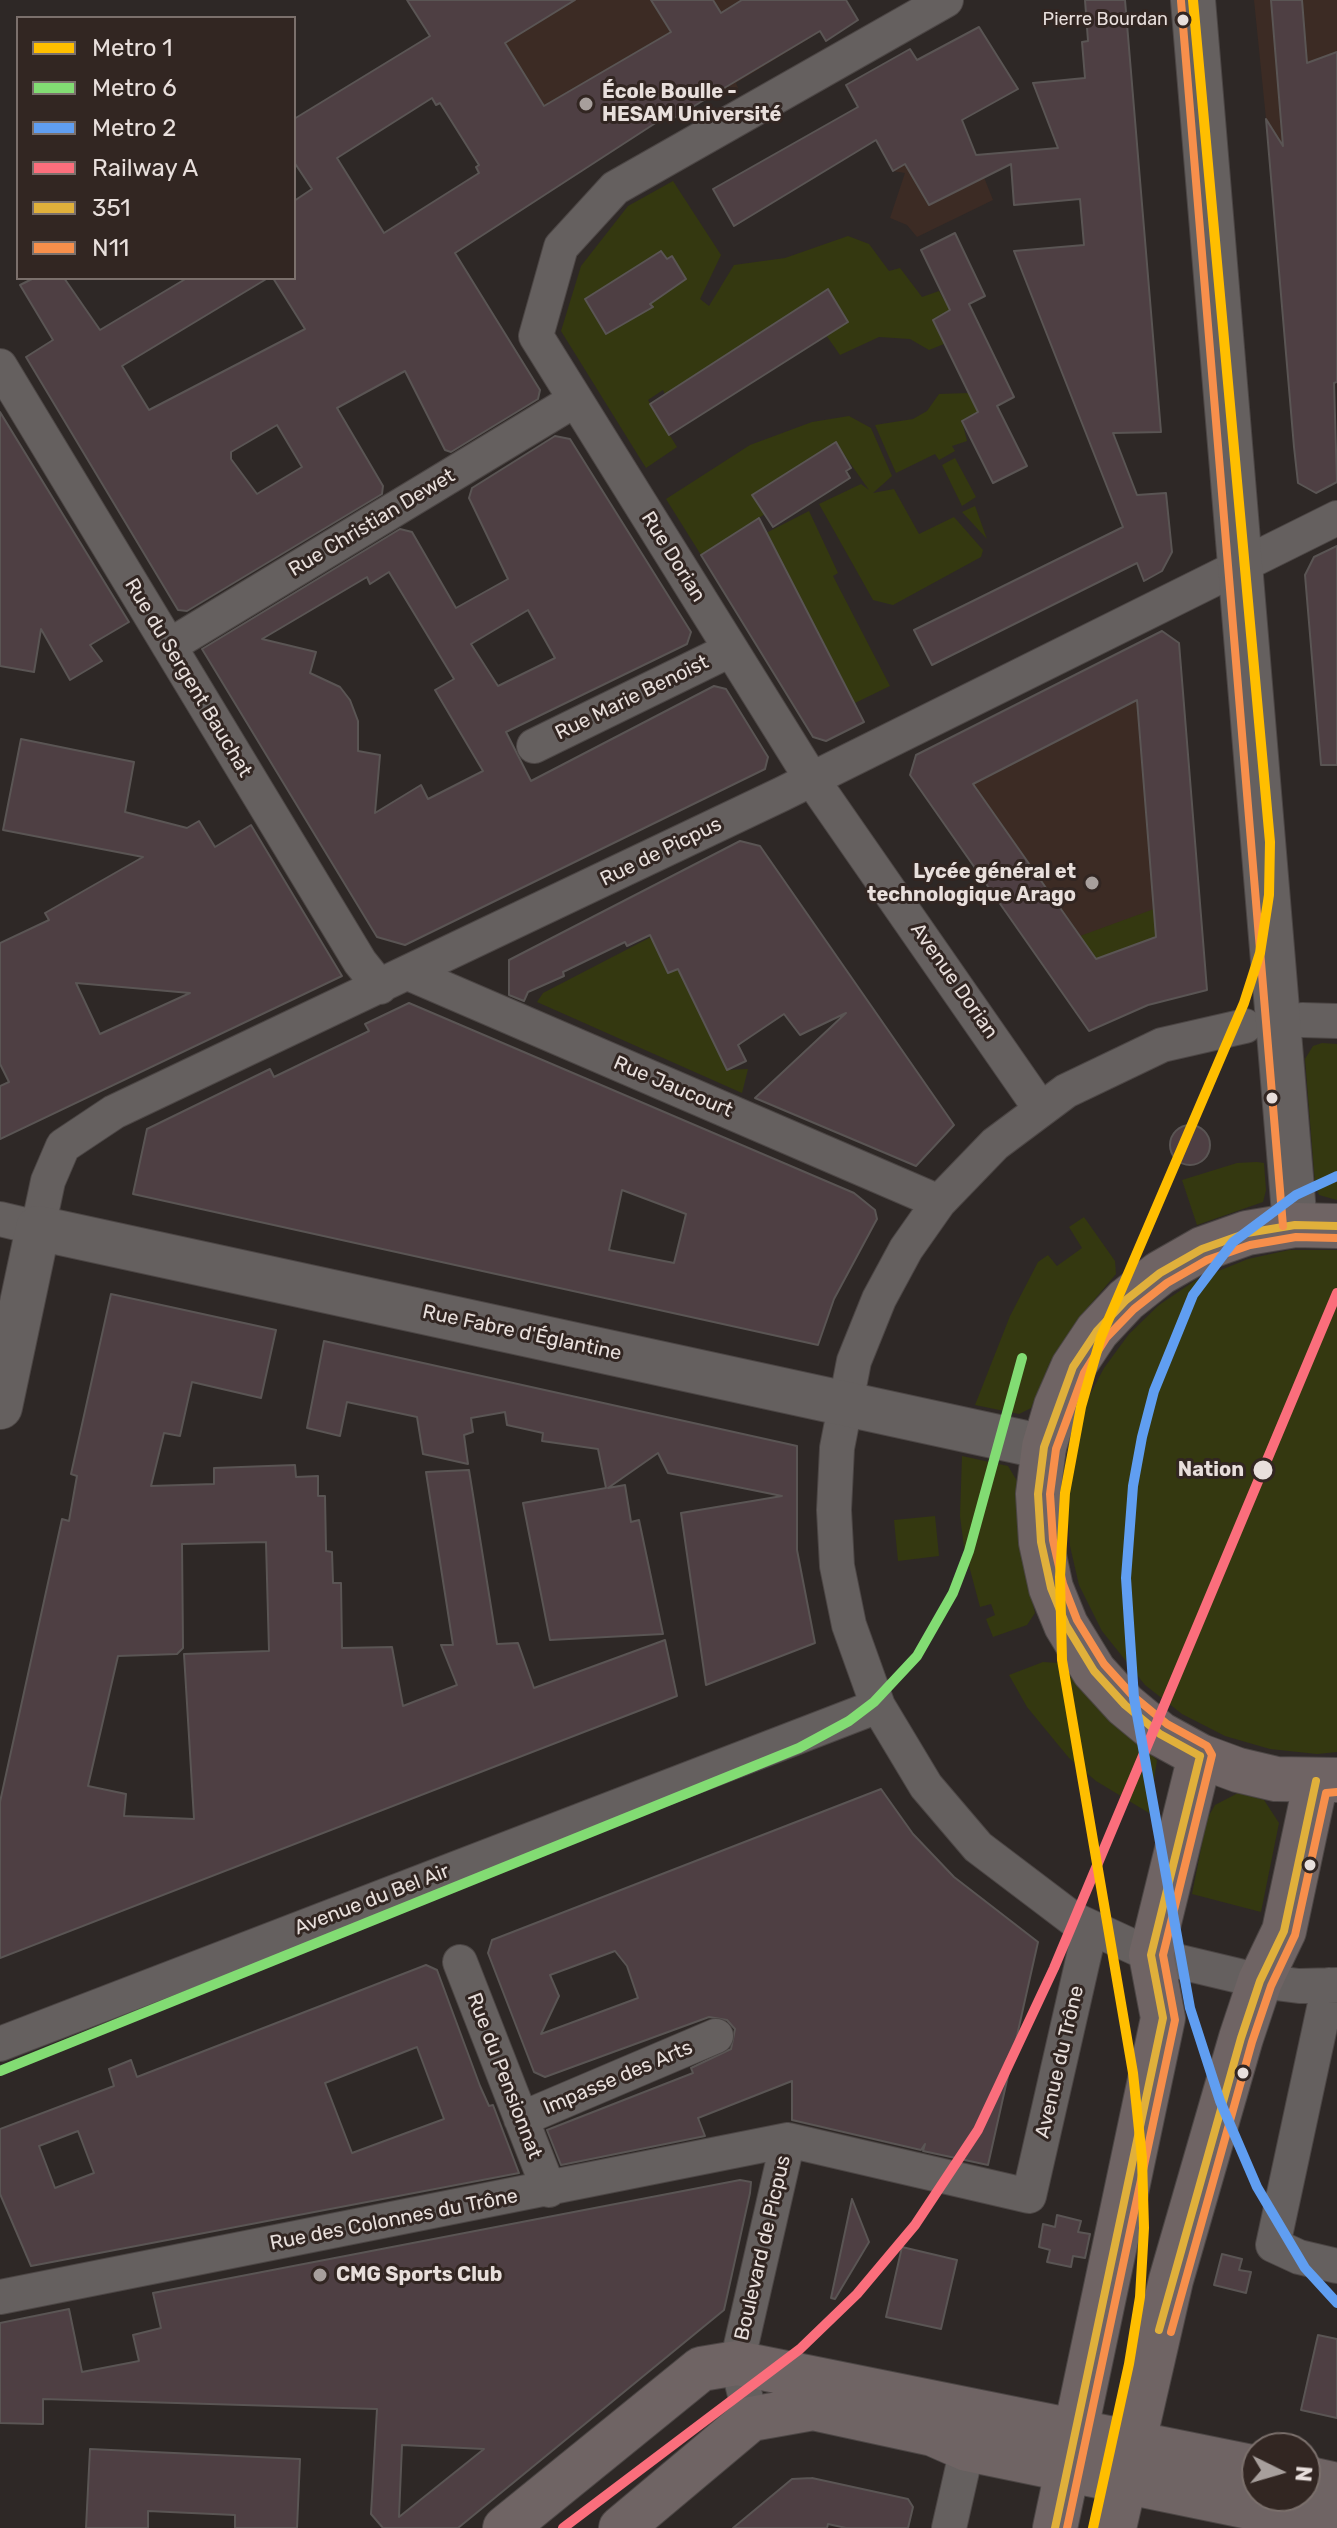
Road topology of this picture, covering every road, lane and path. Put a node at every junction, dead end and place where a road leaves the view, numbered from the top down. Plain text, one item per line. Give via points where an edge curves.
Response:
1 (946, 0) edge
2 (1193, 0) edge
3 (0, 366) edge
4 (575, 400) junction
5 (1337, 518) edge
6 (1239, 566) junction
7 (169, 646) junction
8 (730, 650) junction
9 (534, 746) dead end
10 (811, 778) junction
11 (394, 980) junction
12 (1302, 1020) dead end
13 (1337, 1021) edge
14 (1245, 1026) dead end
15 (1040, 1108) junction
16 (939, 1202) junction
17 (19, 1223) edge
18 (1316, 1226) edge
19 (843, 1404) junction
20 (0, 1407) edge
21 (1044, 1447) junction
22 (878, 1706) junction
23 (1200, 1756) junction
24 (1327, 1781) edge
25 (1090, 1929) junction
26 (1151, 1955) junction
27 (460, 1962) dead end
28 (1260, 1981) junction
29 (1333, 1985) edge
30 (716, 2036) dead end
31 (0, 2044) edge
32 (521, 2119) junction
33 (788, 2140) junction
34 (549, 2190) junction
35 (1029, 2196) joint
36 (1337, 2266) edge
37 (0, 2297) edge
38 (737, 2363) junction
39 (751, 2419) junction
40 (971, 2431) junction
41 (1101, 2453) junction
42 (1234, 2490) edge
43 (635, 2523) edge
44 (1337, 2525) edge
45 (505, 2528) edge
46 (949, 2528) edge
47 (1055, 2528) edge
48 (1114, 2528) edge

1 - 4 street, Rue Dorian via 615,188 561,247 536,336
2 - 6 main road
3 - 7 street, Rue du Sergent Bauchat
4 - 7 street, Rue Christian Dewet
4 - 8 street, Rue Dorian
5 - 6 street, Rue de Picpus
6 - 10 street, Rue de Picpus
6 - 18 main road
7 - 11 street, Rue du Sergent Bauchat via 360,962
8 - 9 street, Rue Marie Benoist
8 - 10 street, Rue Dorian
10 - 11 street, Rue de Picpus
10 - 15 street, Avenue Dorian
11 - 16 street, Rue Jaucourt
11 - 17 street, Rue de Picpus via 114,1112 76,1135 63,1146 48,1181
12 - 13 street
14 - 15 street via 1162,1045
15 - 16 street via 995,1144
16 - 19 street via 879,1299
17 - 19 main road, Rue Fabre d'Églantine
17 - 20 main road
18 - 21 main road via 1247,1233 1202,1249 1126,1300 1073,1367
19 - 21 main road, Rue Fabre d'Églantine
19 - 22 street via 834,1510 837,1566 849,1625
21 - 23 main road via 1038,1494 1041,1542 1066,1625 1094,1671 1125,1705 1160,1734
22 - 25 street via 926,1786 978,1847
22 - 31 street, Avenue du Bel Air
23 - 24 main road via 1276,1779
23 - 26 main road
24 - 28 main road via 1284,1931
25 - 26 street
25 - 35 street, Avenue du Trône
26 - 28 street
26 - 41 main road via 1163,2018
27 - 32 street, Rue du Pensionnat
28 - 29 street
28 - 41 main road via 1171,2280
29 - 36 street via 1273,2245
30 - 32 street, Impasse des Arts
32 - 34 street, Rue du Pensionnat
33 - 34 street, Rue des Colonnes du Trône
33 - 35 street, Boulevard de Picpus
33 - 38 street, Boulevard de Picpus
34 - 37 street, Rue des Colonnes du Trône
38 - 39 street, Boulevard de Picpus
38 - 40 main road, Boulevard de Picpus
38 - 45 main road, Boulevard de Picpus via 701,2369
39 - 40 main road, Boulevard de Picpus via 813,2408 933,2434
39 - 43 main road, Boulevard de Picpus
40 - 41 main road, Boulevard de Picpus
40 - 46 street
41 - 42 main road, Boulevard de Picpus
41 - 47 main road
41 - 48 main road
42 - 44 main road, Boulevard de Picpus

